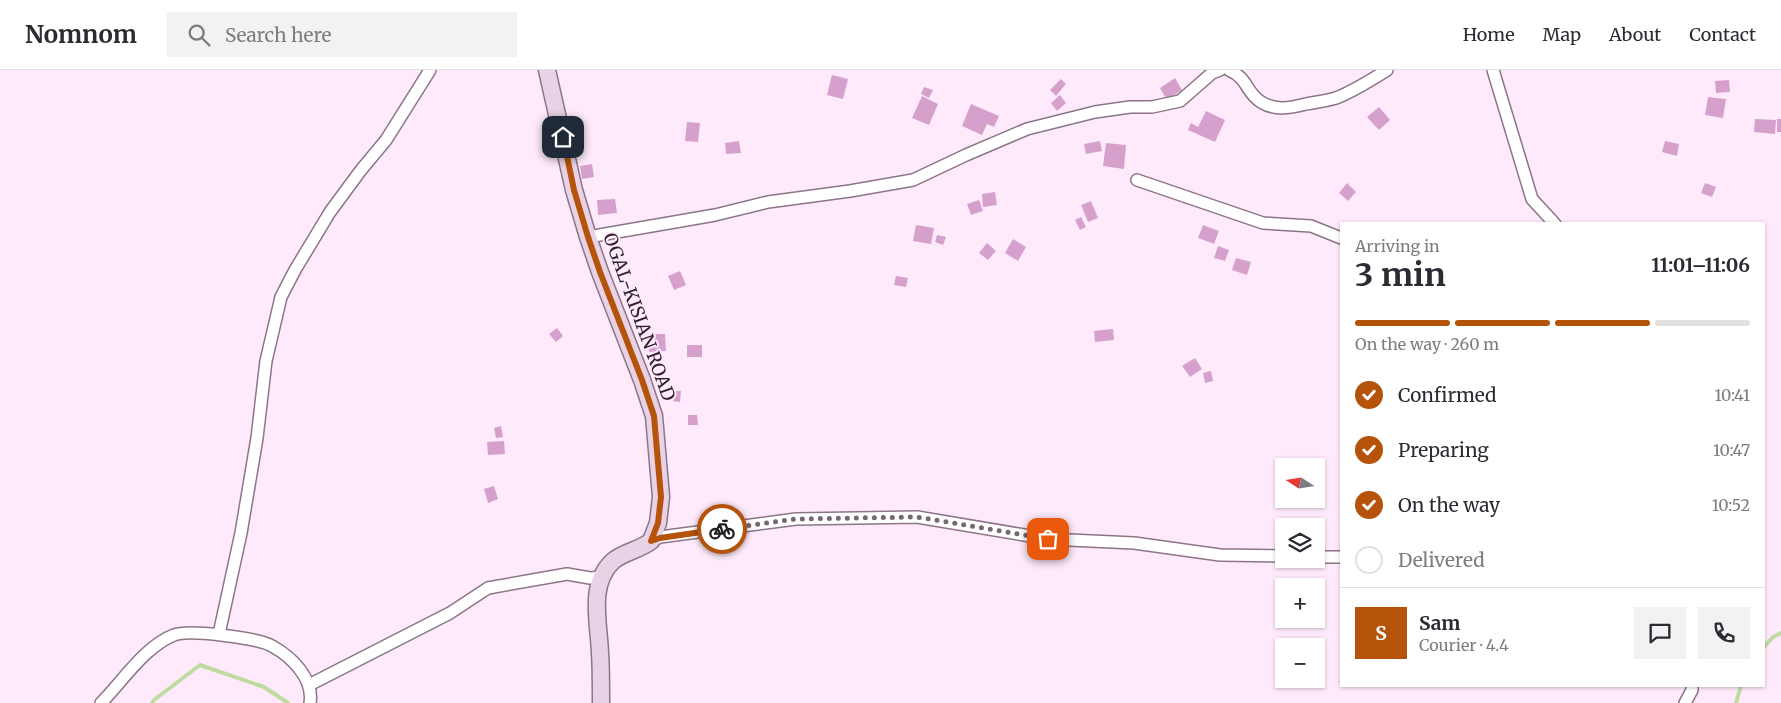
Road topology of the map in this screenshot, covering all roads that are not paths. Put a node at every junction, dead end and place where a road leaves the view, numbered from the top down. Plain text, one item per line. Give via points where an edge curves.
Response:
1 (430, 70) edge
2 (547, 70) edge
3 (1220, 70) edge
4 (1229, 70) edge
5 (1387, 70) edge
6 (1493, 70) edge
7 (1137, 180) dead end
8 (1554, 222) edge
9 (588, 237) junction
10 (1340, 238) edge
11 (651, 541) junction
12 (1275, 556) edge
13 (1325, 557) edge
14 (1340, 557) edge
15 (603, 577) junction
16 (219, 634) junction
17 (309, 685) junction
18 (1692, 687) edge
19 (101, 703) edge
20 (310, 703) edge
21 (601, 703) edge
22 (1685, 703) edge

1 - 16 street via 386,140 330,212 281,297 266,361 241,532
2 - 9 main road, OGAL-KISIAN ROAD
3 - 9 street via 1180,101 1095,112 1027,129 913,180 768,202 715,215
4 - 5 street via 1243,79 1259,101 1281,109 1335,98
6 - 8 street via 1532,199
7 - 10 street via 1263,223 1311,226
9 - 11 main road, OGAL-KISIAN ROAD via 654,416 661,497 658,523
11 - 12 street via 796,519 917,517 1048,539 1134,543 1220,555
11 - 15 main road via 615,559
13 - 14 street
15 - 17 street via 567,574 488,588 450,613
15 - 21 main road via 596,605
16 - 17 street via 270,644 297,666
16 - 19 street via 175,634 160,642
17 - 20 street
18 - 22 street

